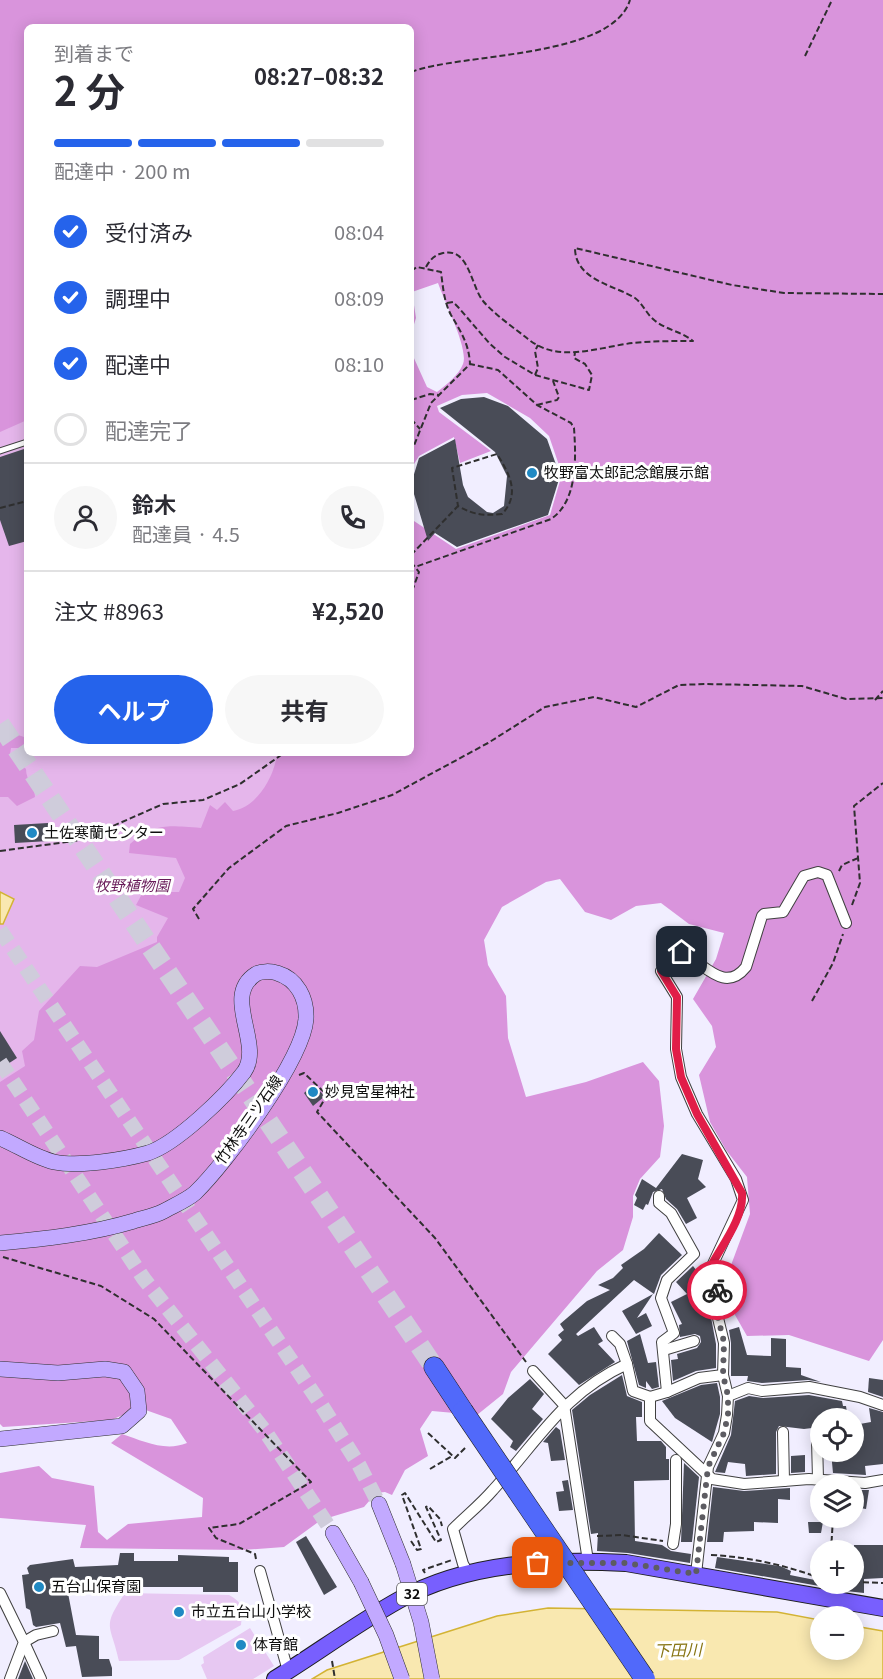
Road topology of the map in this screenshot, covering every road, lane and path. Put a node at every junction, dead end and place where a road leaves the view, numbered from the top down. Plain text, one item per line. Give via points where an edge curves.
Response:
1 (630, 0) edge
2 (832, 0) edge
3 (806, 56) dead end
4 (414, 71) edge
5 (426, 267) junction
6 (414, 269) edge
7 (883, 294) edge
8 (447, 303) junction
9 (538, 345) junction
10 (575, 353) junction
11 (470, 364) junction
12 (535, 375) junction
13 (553, 380) junction
14 (439, 395) junction
15 (414, 399) edge
16 (537, 405) junction
17 (414, 422) edge
18 (420, 429) junction
19 (24, 443) edge
20 (414, 445) edge
21 (0, 451) edge
22 (24, 502) edge
23 (458, 506) junction
24 (0, 508) edge
25 (414, 552) edge
26 (415, 567) joint
27 (414, 587) edge
28 (883, 691) edge
29 (883, 698) edge
30 (875, 700) junction
31 (280, 756) edge
32 (883, 783) edge
33 (0, 851) edge
34 (858, 858) junction
35 (829, 879) junction
36 (199, 919) dead end
37 (846, 923) junction
38 (812, 1001) dead end
39 (273, 1091) junction
40 (0, 1138) edge
41 (659, 1196) dead end
42 (0, 1244) edge
43 (0, 1256) edge
44 (612, 1336) dead end
45 (694, 1341) dead end
46 (664, 1350) junction
47 (519, 1352) dead end
48 (627, 1364) junction
49 (434, 1367) tunnel mouth
50 (0, 1369) edge
51 (533, 1371) dead end
52 (723, 1375) junction
53 (667, 1392) junction
54 (728, 1396) junction
55 (650, 1397) junction
56 (564, 1405) junction
57 (883, 1405) edge
58 (783, 1432) dead end
59 (0, 1438) edge
60 (452, 1456) dead end
61 (676, 1460) dead end
62 (430, 1469) dead end
63 (707, 1475) junction
64 (810, 1479) edge
65 (883, 1480) edge
66 (784, 1481) junction
67 (864, 1483) edge
68 (379, 1504) tunnel mouth
69 (333, 1533) tunnel mouth
70 (411, 1541) dead end
71 (447, 1542) dead end
72 (673, 1544) dead end
73 (451, 1556) dead end
74 (588, 1561) junction
75 (260, 1570) joint
76 (468, 1573) junction
77 (696, 1574) junction
78 (426, 1579) dead end
79 (864, 1582) edge
80 (883, 1582) edge
81 (0, 1593) edge
82 (883, 1608) edge
83 (53, 1632) dead end
84 (24, 1642) junction
85 (331, 1656) dead end
86 (281, 1675) edge
87 (10, 1679) edge
88 (41, 1679) edge
89 (335, 1679) edge
90 (402, 1679) edge
91 (432, 1679) edge
92 (645, 1679) edge

1 - 4 path via 612,25 563,44
2 - 3 path
5 - 6 path
5 - 8 path via 441,272
5 - 9 path via 438,254 456,254 463,260 484,303
7 - 10 path via 784,293 732,285 575,248 575,256 588,275 637,300 651,318 693,341 632,343
8 - 11 path via 463,331
8 - 12 path via 459,307 505,357
9 - 10 path via 550,351
9 - 12 path
10 - 13 path via 574,358 585,364 592,375 589,390
11 - 14 path
11 - 16 path via 498,370
12 - 13 path
13 - 16 path via 559,397
14 - 15 path
14 - 18 path via 431,403
16 - 26 path via 574,428 570,496 561,512 551,519
17 - 18 path
18 - 20 path
19 - 21 lane
22 - 24 path
23 - 23 path via 485,516 502,514 508,508 512,480 497,454 452,468
23 - 25 path
26 - 27 path via 420,572
28 - 30 path
29 - 30 path
30 - 36 path via 846,699 802,686 706,684 679,685 636,707 594,697 545,707 392,795 286,825 229,868 194,909
31 - 33 path via 240,784 203,800 164,804 81,840
32 - 34 path via 854,806
34 - 35 path via 842,865 835,878
34 - 37 path via 860,883
35 - 37 street
35 - 52 street via 818,872 804,876 783,912 762,916 742,972 717,976 677,952 661,971 677,997 676,1049 681,1077 697,1114 742,1193 735,1222 712,1264 724,1342
37 - 38 path via 833,963
39 - 40 main road, 竹林寺三ツ石線 via 300,1041 305,1010 298,986 289,978 275,972 259,972 247,980 242,994 249,1051 245,1070 195,1123 177,1135 149,1152 87,1163 53,1161
39 - 42 main road, 竹林寺三ツ石線 via 194,1194 160,1213 109,1228
39 - 47 path via 304,1073 322,1088 326,1100 317,1112 435,1238
41 - 46 street via 659,1203 671,1213 694,1252 692,1259 664,1283 661,1304 674,1333 663,1340
43 - 75 path via 101,1286 154,1319 311,1482 239,1524 209,1528 216,1538 255,1554
44 - 48 street via 620,1344
45 - 46 street
46 - 53 street
48 - 55 street via 633,1391
48 - 56 street via 593,1382
49 - 92 highway, bridge
50 - 59 main road via 124,1372 137,1391 139,1411 122,1426
51 - 56 street
52 - 53 street via 699,1378
52 - 54 street
53 - 55 street
54 - 57 street via 748,1388 762,1391 809,1387
54 - 63 street via 724,1433
55 - 63 street via 650,1421
56 - 74 street
56 - 76 street via 493,1490 453,1529
58 - 66 street
60 - 62 path
61 - 72 street
63 - 66 street via 744,1484
63 - 77 street
64 - 66 street
65 - 67 street
68 - 91 main road, bridge via 422,1622
69 - 90 main road, bridge via 361,1582
70 - 71 path via 417,1550 422,1549 402,1495 405,1493 436,1542 441,1540 426,1507 440,1519
73 - 78 path via 452,1560 423,1570
74 - 76 main road, 32 via 522,1564
74 - 77 main road, 32
75 - 86 street
76 - 86 main road, 32 via 400,1599
77 - 82 main road, 32
79 - 80 path
81 - 84 street
83 - 84 street
84 - 87 street
84 - 88 street
85 - 89 path

